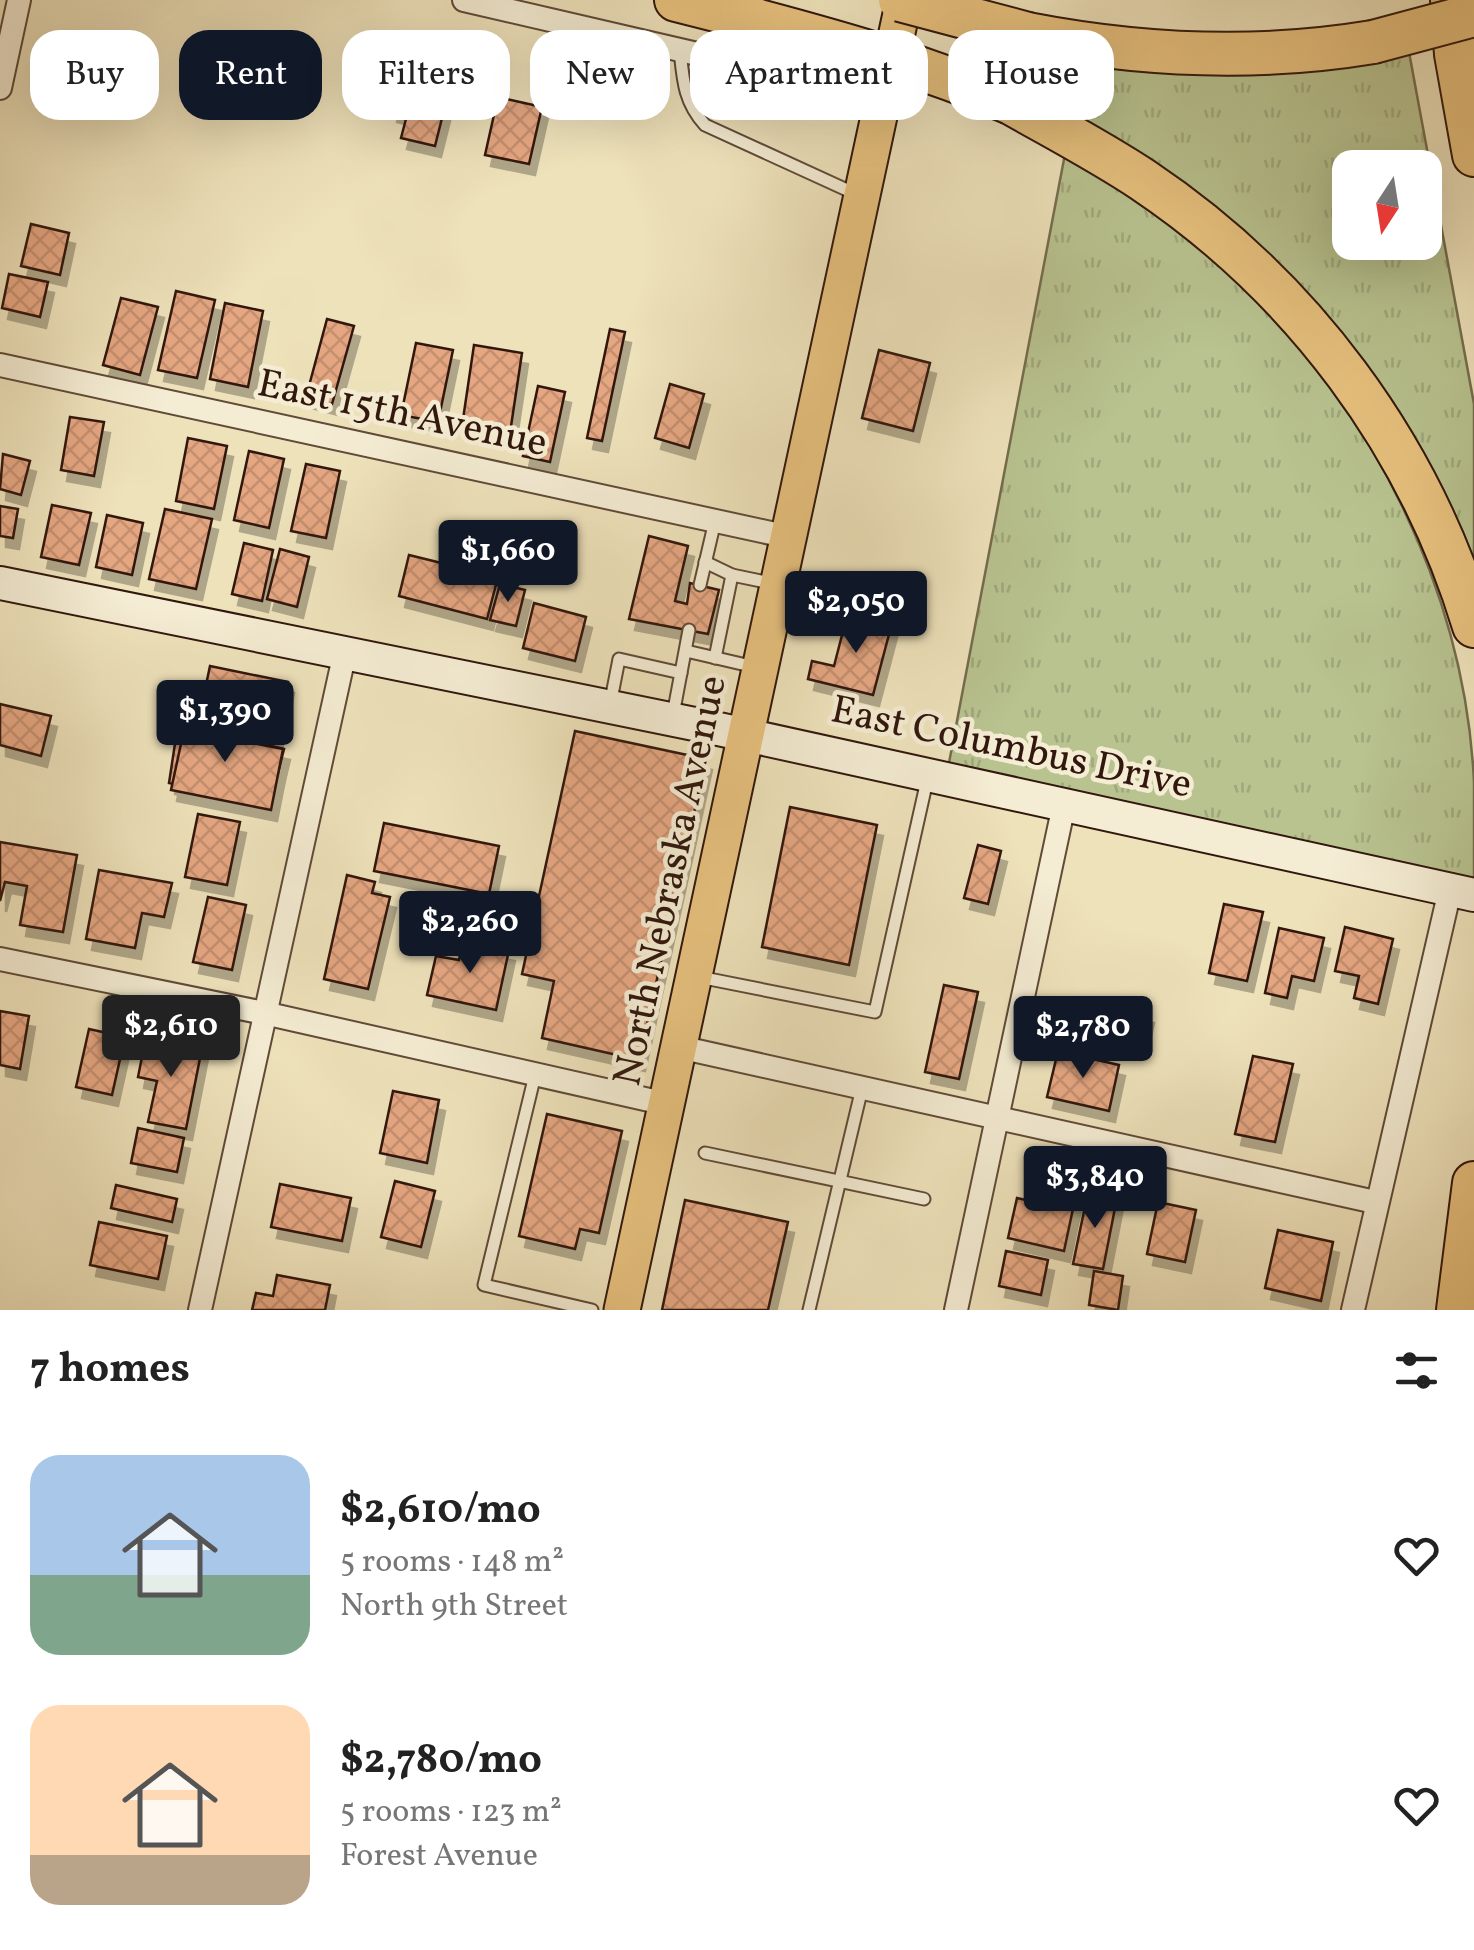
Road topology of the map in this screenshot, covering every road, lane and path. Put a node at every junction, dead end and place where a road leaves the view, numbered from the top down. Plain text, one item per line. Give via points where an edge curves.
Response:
1 (464, 0) edge
2 (676, 0) edge
3 (902, 0) edge
4 (1452, 0) edge
5 (16, 1) edge
6 (1474, 15) edge
7 (896, 30) edge
8 (680, 50) junction
9 (690, 52) edge
10 (0, 88) edge
11 (878, 120) edge
12 (1474, 154) edge
13 (862, 196) junction
14 (0, 366) edge
15 (715, 521) junction
16 (789, 537) junction
17 (706, 562) junction
18 (732, 575) junction
19 (0, 583) edge
20 (700, 585) dead end
21 (779, 585) junction
22 (1474, 626) edge
23 (689, 630) dead end
24 (345, 652) junction
25 (686, 652) junction
26 (715, 658) junction
27 (761, 669) junction
28 (681, 674) junction
29 (610, 707) junction
30 (672, 720) junction
31 (746, 735) junction
32 (928, 775) junction
33 (1064, 805) junction
34 (1462, 892) edge
35 (0, 959) edge
36 (694, 976) junction
37 (264, 1013) junction
38 (679, 1048) junction
39 (536, 1074) junction
40 (862, 1088) junction
41 (667, 1104) junction
42 (996, 1118) junction
43 (705, 1153) dead end
44 (840, 1182) junction
45 (1474, 1183) edge
46 (924, 1199) dead end
47 (1375, 1202) junction
48 (200, 1310) edge
49 (592, 1310) edge
50 (622, 1310) edge
51 (809, 1310) edge
52 (956, 1310) edge
53 (1353, 1310) edge
54 (1458, 1310) edge

1 - 8 street
2 - 22 highway, bridge via 911,64 1011,103 1144,181 1209,230 1270,283 1362,395 1431,511
3 - 6 highway, bridge via 1028,34 1190,54 1374,42
3 - 7 main road, North Nebraska Avenue
4 - 12 highway
5 - 10 street
8 - 9 street
8 - 13 lane via 684,94 705,125
11 - 13 main road, North Nebraska Avenue
13 - 16 main road, North Nebraska Avenue
14 - 15 street, East 15th Avenue
15 - 16 street, East 15th Avenue
15 - 17 lane
16 - 21 main road, North Nebraska Avenue
17 - 18 lane
17 - 20 lane
18 - 21 lane
18 - 26 lane
19 - 24 main road, East Columbus Drive
21 - 27 main road, North Nebraska Avenue
23 - 25 lane
24 - 29 main road, East Columbus Drive
24 - 37 street
25 - 26 lane
25 - 28 lane
26 - 27 lane
27 - 31 main road, North Nebraska Avenue
28 - 29 lane via 620,658
28 - 30 lane
29 - 30 main road, East Columbus Drive
30 - 31 main road, East Columbus Drive
31 - 32 main road, East Columbus Drive
31 - 36 main road, North Nebraska Avenue
32 - 33 main road, East Columbus Drive
32 - 36 lane via 876,1012
33 - 34 main road, East Columbus Drive
33 - 42 street
34 - 47 street
35 - 37 street
36 - 38 main road, North Nebraska Avenue
37 - 39 street
37 - 48 street
38 - 40 street
38 - 41 main road, North Nebraska Avenue
39 - 41 street
39 - 49 lane via 484,1285
40 - 42 street
40 - 44 lane
41 - 50 main road, North Nebraska Avenue
42 - 47 street
42 - 52 street
43 - 44 lane
44 - 46 lane
44 - 51 lane
45 - 54 highway
47 - 53 street

